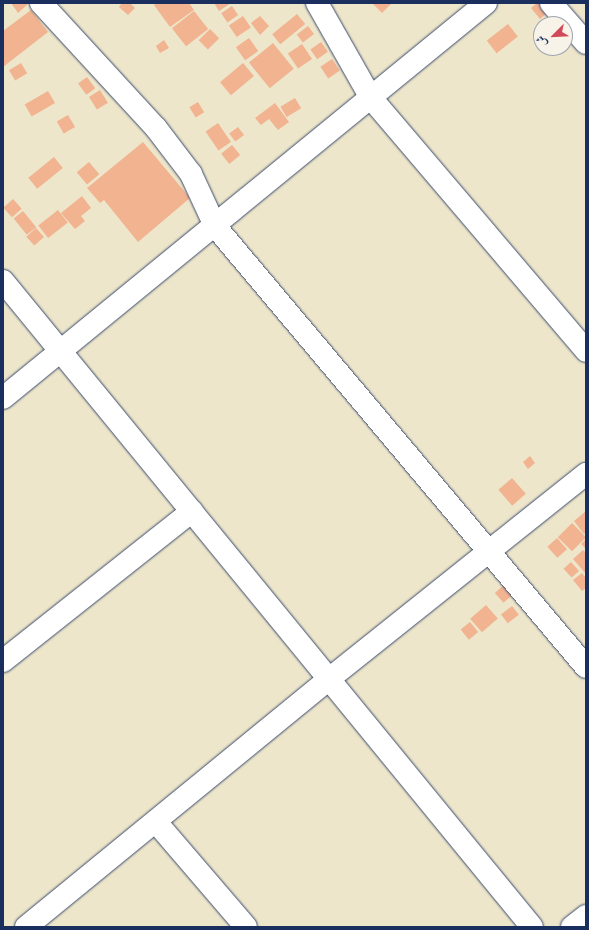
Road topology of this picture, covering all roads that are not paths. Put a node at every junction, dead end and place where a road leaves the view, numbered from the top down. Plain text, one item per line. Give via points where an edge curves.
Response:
1 (41, 3) edge
2 (317, 3) edge
3 (486, 3) edge
4 (552, 3) edge
5 (586, 42) edge
6 (371, 98) junction
7 (214, 226) junction
8 (3, 281) edge
9 (61, 350) junction
10 (586, 351) edge
11 (3, 398) edge
12 (586, 474) edge
13 (192, 511) junction
14 (488, 552) junction
15 (3, 662) edge
16 (586, 667) edge
17 (329, 679) junction
18 (156, 822) junction
19 (586, 916) edge
20 (26, 927) edge
21 (246, 927) edge
22 (532, 927) edge
23 (572, 927) edge

1 - 7 street via 156,128 191,174
2 - 6 street
3 - 6 street
4 - 5 street
6 - 7 street
6 - 10 street
7 - 9 street
7 - 14 street
8 - 9 street
9 - 11 street
9 - 13 street
12 - 14 street
13 - 15 street
13 - 17 street
14 - 16 street
14 - 17 street
17 - 18 street
17 - 22 street
18 - 20 street
18 - 21 street
19 - 23 street

